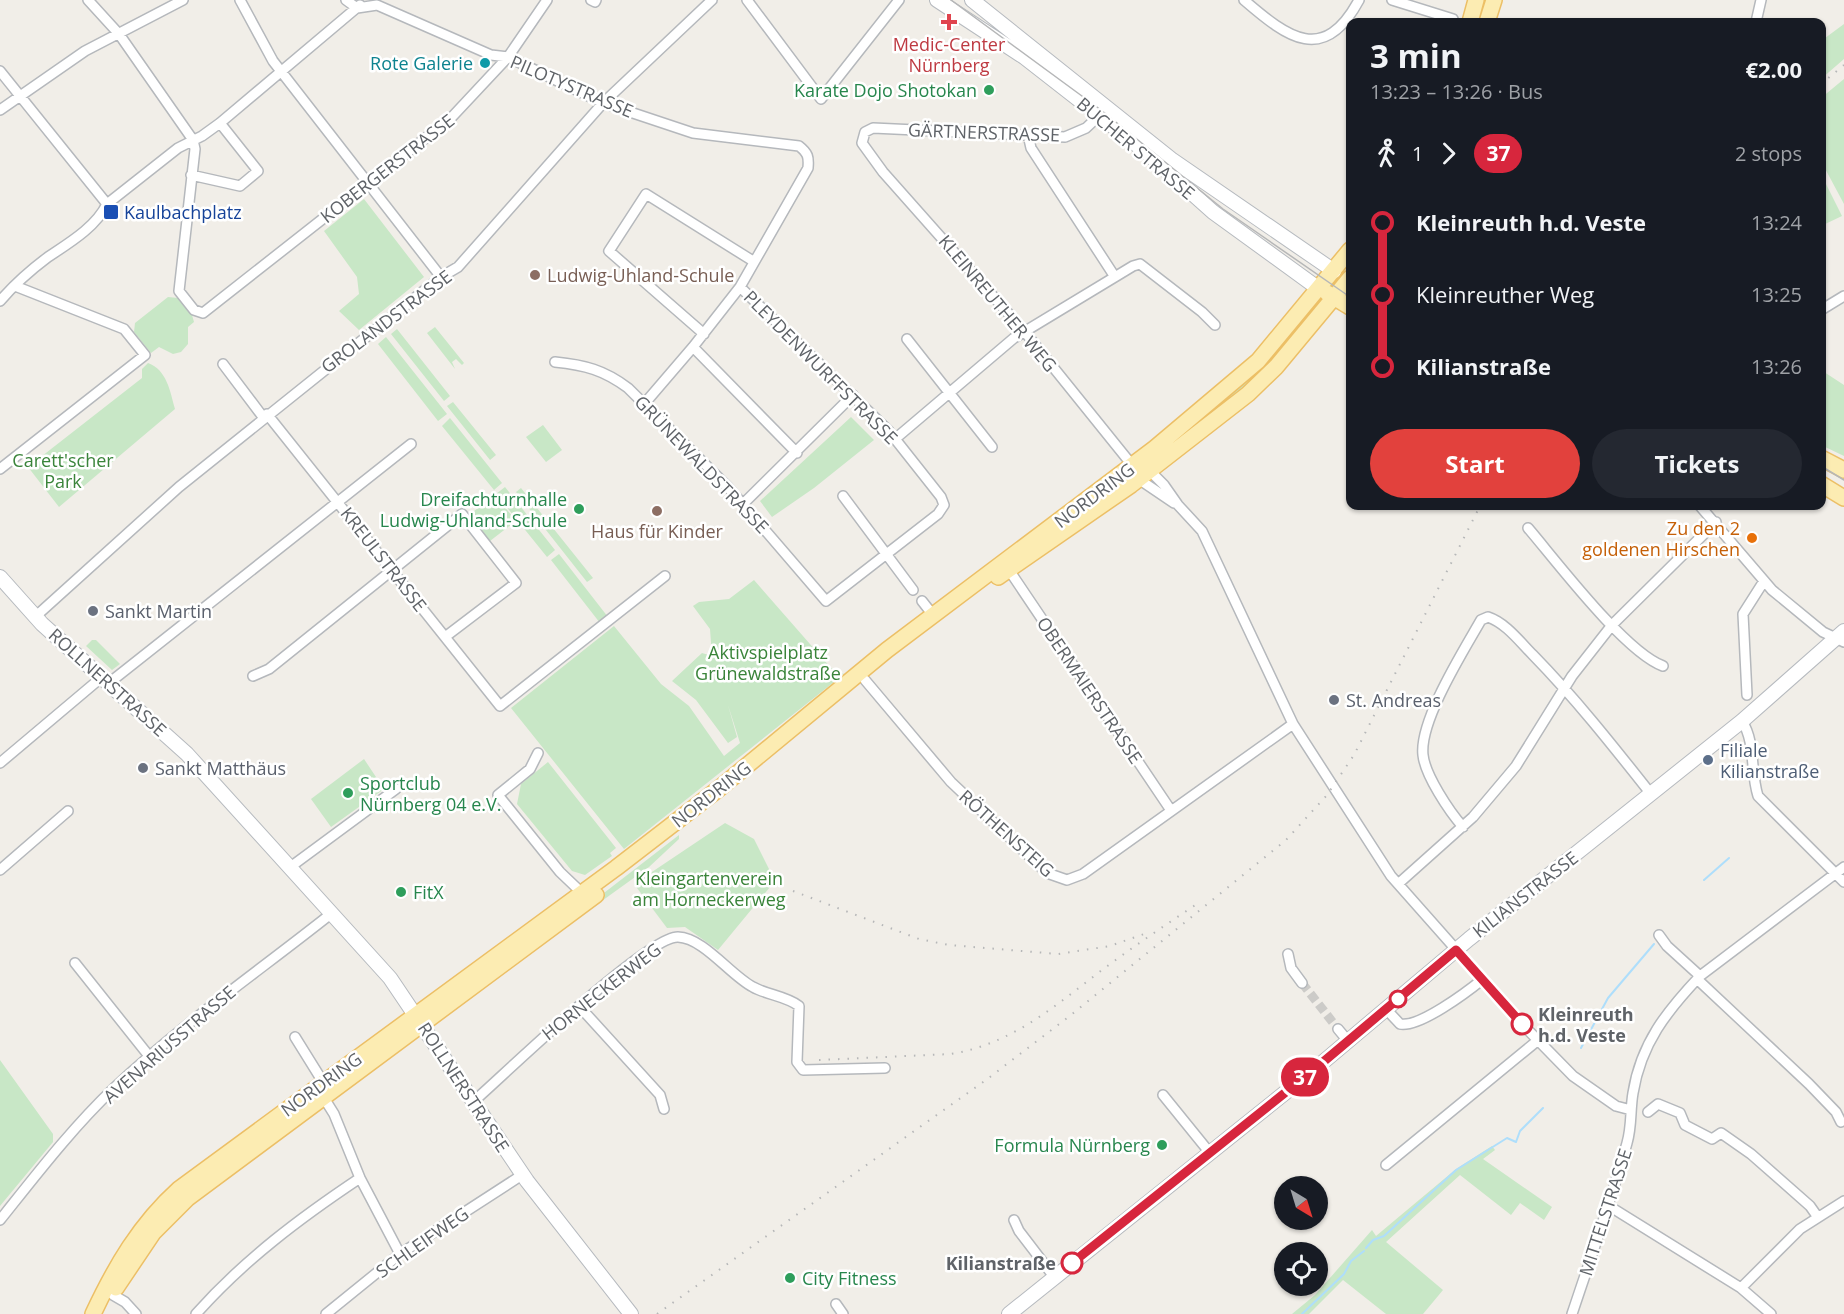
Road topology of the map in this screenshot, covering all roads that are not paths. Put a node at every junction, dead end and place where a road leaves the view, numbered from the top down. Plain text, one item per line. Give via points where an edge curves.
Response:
1 (88, 0) edge
2 (183, 0) edge
3 (240, 0) edge
4 (346, 0) edge
5 (366, 0) edge
6 (547, 0) edge
7 (591, 0) edge
8 (596, 0) edge
9 (712, 0) edge
10 (747, 0) edge
11 (899, 0) edge
12 (937, 0) edge
13 (972, 0) edge
14 (1244, 0) edge
15 (1359, 0) edge
16 (1392, 0) edge
17 (1476, 0) edge
18 (1494, 0) edge
19 (1761, 0) edge
20 (357, 8) junction
21 (1347, 18) edge
22 (1449, 18) edge
23 (1471, 18) edge
24 (1488, 18) edge
25 (1757, 18) edge
26 (1346, 20) edge
27 (119, 34) junction
28 (508, 57) junction
29 (281, 70) junction
30 (0, 71) edge
31 (19, 96) junction
32 (603, 103) junction
33 (0, 110) edge
34 (1103, 112) junction
35 (220, 123) junction
36 (1028, 135) junction
37 (193, 140) junction
38 (862, 143) joint
39 (191, 175) junction
40 (368, 184) junction
41 (107, 204) junction
42 (1346, 255) edge
43 (753, 261) junction
44 (1334, 271) junction
45 (441, 277) junction
46 (1115, 277) junction
47 (1346, 278) edge
48 (1346, 283) edge
49 (15, 286) junction
50 (740, 287) junction
51 (1319, 289) junction
52 (1, 296) edge
53 (1844, 296) edge
54 (1334, 297) junction
55 (1346, 304) edge
56 (1826, 307) edge
57 (1215, 325) dead end
58 (1024, 332) junction
59 (704, 334) junction
60 (907, 339) dead end
61 (693, 347) junction
62 (555, 362) dead end
63 (223, 364) dead end
64 (949, 393) junction
65 (854, 395) junction
66 (645, 403) junction
67 (265, 415) junction
68 (895, 439) junction
69 (411, 444) dead end
70 (992, 447) dead end
71 (797, 453) junction
72 (1826, 461) edge
73 (0, 469) edge
74 (1844, 470) edge
75 (1140, 471) junction
76 (1826, 487) edge
77 (843, 496) dead end
78 (1844, 498) edge
79 (338, 501) junction
80 (743, 504) junction
81 (1704, 510) edge
82 (1716, 522) junction
83 (1528, 528) dead end
84 (885, 555) junction
85 (1009, 570) junction
86 (392, 571) junction
87 (665, 576) dead end
88 (0, 577) edge
89 (1764, 581) junction
90 (913, 590) dead end
91 (922, 601) dead end
92 (933, 615) junction
93 (35, 617) junction
94 (1612, 625) junction
95 (445, 637) junction
96 (1841, 637) edge
97 (1663, 666) dead end
98 (254, 676) dead end
99 (106, 680) junction
100 (865, 680) junction
101 (1566, 688) junction
102 (1747, 695) dead end
103 (1742, 721) junction
104 (1293, 724) junction
105 (538, 753) dead end
106 (2, 758) edge
107 (396, 789) dead end
108 (1651, 794) junction
109 (1170, 809) junction
110 (68, 811) dead end
111 (1463, 827) junction
112 (1844, 867) edge
113 (289, 868) junction
114 (0, 870) edge
115 (1840, 879) edge
116 (1398, 884) junction
117 (582, 892) junction
118 (332, 913) junction
119 (1659, 935) dead end
120 (1456, 950) junction
121 (1288, 954) dead end
122 (75, 963) dead end
123 (1699, 977) junction
124 (1483, 979) junction
125 (1302, 983) tunnel mouth
126 (579, 1006) junction
127 (1386, 1009) junction
128 (420, 1020) junction
129 (1338, 1029) tunnel mouth
130 (295, 1037) dead end
131 (1348, 1041) junction
132 (1537, 1041) junction
133 (149, 1056) junction
134 (885, 1068) dead end
135 (323, 1090) junction
136 (1163, 1095) dead end
137 (474, 1101) junction
138 (664, 1109) dead end
139 (1631, 1110) junction
140 (1648, 1112) dead end
141 (1841, 1122) dead end
142 (1210, 1153) junction
143 (1386, 1165) dead end
144 (522, 1175) junction
145 (360, 1178) junction
146 (1844, 1201) edge
147 (1609, 1206) junction
148 (1817, 1216) junction
149 (0, 1220) edge
150 (1014, 1220) dead end
151 (400, 1254) junction
152 (1055, 1278) junction
153 (1741, 1288) junction
154 (113, 1295) junction
155 (836, 1304) dead end
156 (93, 1314) edge
157 (104, 1314) edge
158 (136, 1314) edge
159 (196, 1314) edge
160 (326, 1314) edge
161 (631, 1314) edge
162 (843, 1314) edge
163 (1009, 1314) edge
164 (1572, 1314) edge
165 (1771, 1314) edge

1 - 27 street
2 - 27 street
3 - 29 street
4 - 20 street
5 - 20 street
6 - 28 street, KOBERGERSTRASSE
7 - 8 street
9 - 32 street, GROLANDSTRASSE
10 - 11 street via 821,99
12 - 34 main road, BUCHER STRASSE
13 - 34 main road, BUCHER STRASSE
14 - 26 street via 1283,30 1311,39 1325,38
15 - 21 street
16 - 22 street
17 - 23 main road
18 - 24 main road
19 - 25 street
20 - 28 street, PILOTYSTRASSE via 377,4 491,55
20 - 29 street
27 - 31 street via 85,51
27 - 37 street
28 - 32 street, PILOTYSTRASSE
28 - 40 street, KOBERGERSTRASSE via 451,118
29 - 35 street
29 - 40 street
30 - 31 street
31 - 33 street
31 - 41 street
32 - 43 street, PILOTYSTRASSE via 693,133 799,146 806,151 808,168
32 - 45 street, GROLANDSTRASSE via 458,267
34 - 36 street, GÄRTNERSTRASSE via 1086,128 1065,137
34 - 44 main road, BUCHER STRASSE
34 - 51 main road, BUCHER STRASSE via 1218,216
35 - 37 street
35 - 39 street via 258,171 240,186
36 - 38 street, GÄRTNERSTRASSE via 873,128 865,132
36 - 46 street via 1031,148
37 - 39 street
37 - 41 street
38 - 58 street, KLEINREUTHER WEG
39 - 40 street, KOBERGERSTRASSE via 180,291 194,310 203,313
40 - 45 street
41 - 49 street via 94,221
42 - 44 main road, NORDRING
43 - 50 street
43 - 59 street via 646,194 609,251
44 - 47 main road
44 - 51 main road, NORDRING
45 - 67 street, GROLANDSTRASSE
46 - 57 street via 1140,264
46 - 58 street
48 - 54 main road, NORDRING
49 - 52 street
49 - 73 street via 124,329 145,355
50 - 59 street
50 - 65 street, PLEYDENWURFFSTRASSE
51 - 54 main road, BUCHER STRASSE
51 - 75 main road, NORDRING via 1248,370
53 - 56 street
54 - 55 main road, BUCHER STRASSE
54 - 75 main road, NORDRING via 1255,388
58 - 64 street
58 - 75 street, KLEINREUTHER WEG
59 - 61 street
60 - 64 street
61 - 66 street
61 - 71 street
62 - 66 street, GRÜNEWALDSTRASSE via 598,369
63 - 67 street, KREULSTRASSE
64 - 68 street
64 - 70 street
65 - 68 street, PLEYDENWURFFSTRASSE
65 - 71 street
66 - 80 street, GRÜNEWALDSTRASSE
67 - 79 street, KREULSTRASSE
67 - 93 street, GROLANDSTRASSE
68 - 84 street, PLEYDENWURFFSTRASSE via 944,506
69 - 79 street
71 - 80 street
72 - 74 main road
75 - 85 main road, NORDRING
75 - 92 main road, NORDRING
75 - 104 street, KLEINREUTHER WEG via 1194,521 1208,541
76 - 78 main road
77 - 84 street via 883,546
79 - 86 street, KREULSTRASSE
79 - 99 street
80 - 84 street, GRÜNEWALDSTRASSE via 826,601
81 - 82 street
82 - 89 street
82 - 94 street
83 - 94 street
84 - 90 street
85 - 100 main road, NORDRING
85 - 109 street, OBERMAIERSTRASSE
86 - 95 street, KREULSTRASSE
86 - 95 street via 462,514 516,583
86 - 98 street via 269,669
87 - 95 street, KREULSTRASSE via 500,705
88 - 93 main road, ROLLNERSTRASSE
89 - 96 street via 1823,632
89 - 102 street via 1743,614
91 - 92 street
92 - 117 main road, NORDRING via 721,787
93 - 99 main road, ROLLNERSTRASSE
94 - 97 street via 1650,661
94 - 101 street
96 - 103 main road, KILIANSTRASSE
99 - 106 street
99 - 113 main road, ROLLNERSTRASSE via 187,754
100 - 109 street, RÖTHENSTEIG via 951,782 1052,876 1075,878
100 - 128 main road, NORDRING via 701,814
101 - 108 street
101 - 111 street via 1516,766
101 - 111 street via 1495,619 1481,620 1440,697 1423,743 1428,772
103 - 108 main road, KILIANSTRASSE
103 - 115 street via 1749,735 1752,779 1758,796
104 - 109 street, RÖTHENSTEIG
104 - 116 street, KLEINREUTHER WEG
105 - 117 street via 530,769 498,795 560,872
107 - 113 street
108 - 120 main road, KILIANSTRASSE
110 - 114 street
111 - 116 street
112 - 115 street, MITTELSTRASSE
113 - 118 main road, ROLLNERSTRASSE
115 - 123 street, MITTELSTRASSE
116 - 120 street, KLEINREUTHER WEG
117 - 128 main road, NORDRING
118 - 128 main road, ROLLNERSTRASSE via 390,978
118 - 133 street, AVENARIUSSTRASSE
119 - 123 street
120 - 124 street, KLEINREUTHER WEG
120 - 127 main road, KILIANSTRASSE
121 - 125 street via 1291,968
122 - 133 street
123 - 139 street, MITTELSTRASSE via 1667,1011 1645,1048
123 - 141 street via 1809,1084
124 - 127 street via 1456,1000 1412,1023 1400,1024
124 - 132 street, KLEINREUTHER WEG
126 - 134 street, HORNECKERWEG via 663,941 687,938 752,986 799,1006 797,1062 803,1070
126 - 137 street, HORNECKERWEG
126 - 138 street via 660,1095
127 - 131 main road, KILIANSTRASSE
128 - 135 main road, NORDRING
128 - 137 main road, ROLLNERSTRASSE
129 - 131 street
130 - 135 street
131 - 142 main road, KILIANSTRASSE
132 - 139 street, KLEINREUTHER WEG via 1573,1076 1616,1106
132 - 143 street
133 - 149 street, AVENARIUSSTRASSE via 85,1118
135 - 145 street
135 - 154 main road, NORDRING via 183,1202 144,1245
135 - 156 main road, NORDRING via 188,1182 163,1204 122,1258
136 - 142 street
137 - 144 main road, ROLLNERSTRASSE
139 - 147 street, MITTELSTRASSE via 1630,1135
140 - 148 street via 1658,1104 1680,1113 1685,1125 1712,1139 1721,1133 1751,1154
142 - 152 main road, KILIANSTRASSE
144 - 151 street, SCHLEIFWEG
144 - 161 main road, ROLLNERSTRASSE
145 - 151 street
145 - 159 street via 272,1240
146 - 148 street
147 - 153 street
147 - 164 street, MITTELSTRASSE
148 - 153 street
150 - 152 street
151 - 160 street, SCHLEIFWEG
152 - 163 main road, KILIANSTRASSE
153 - 165 street
154 - 157 main road, NORDRING
154 - 158 street
155 - 162 street

